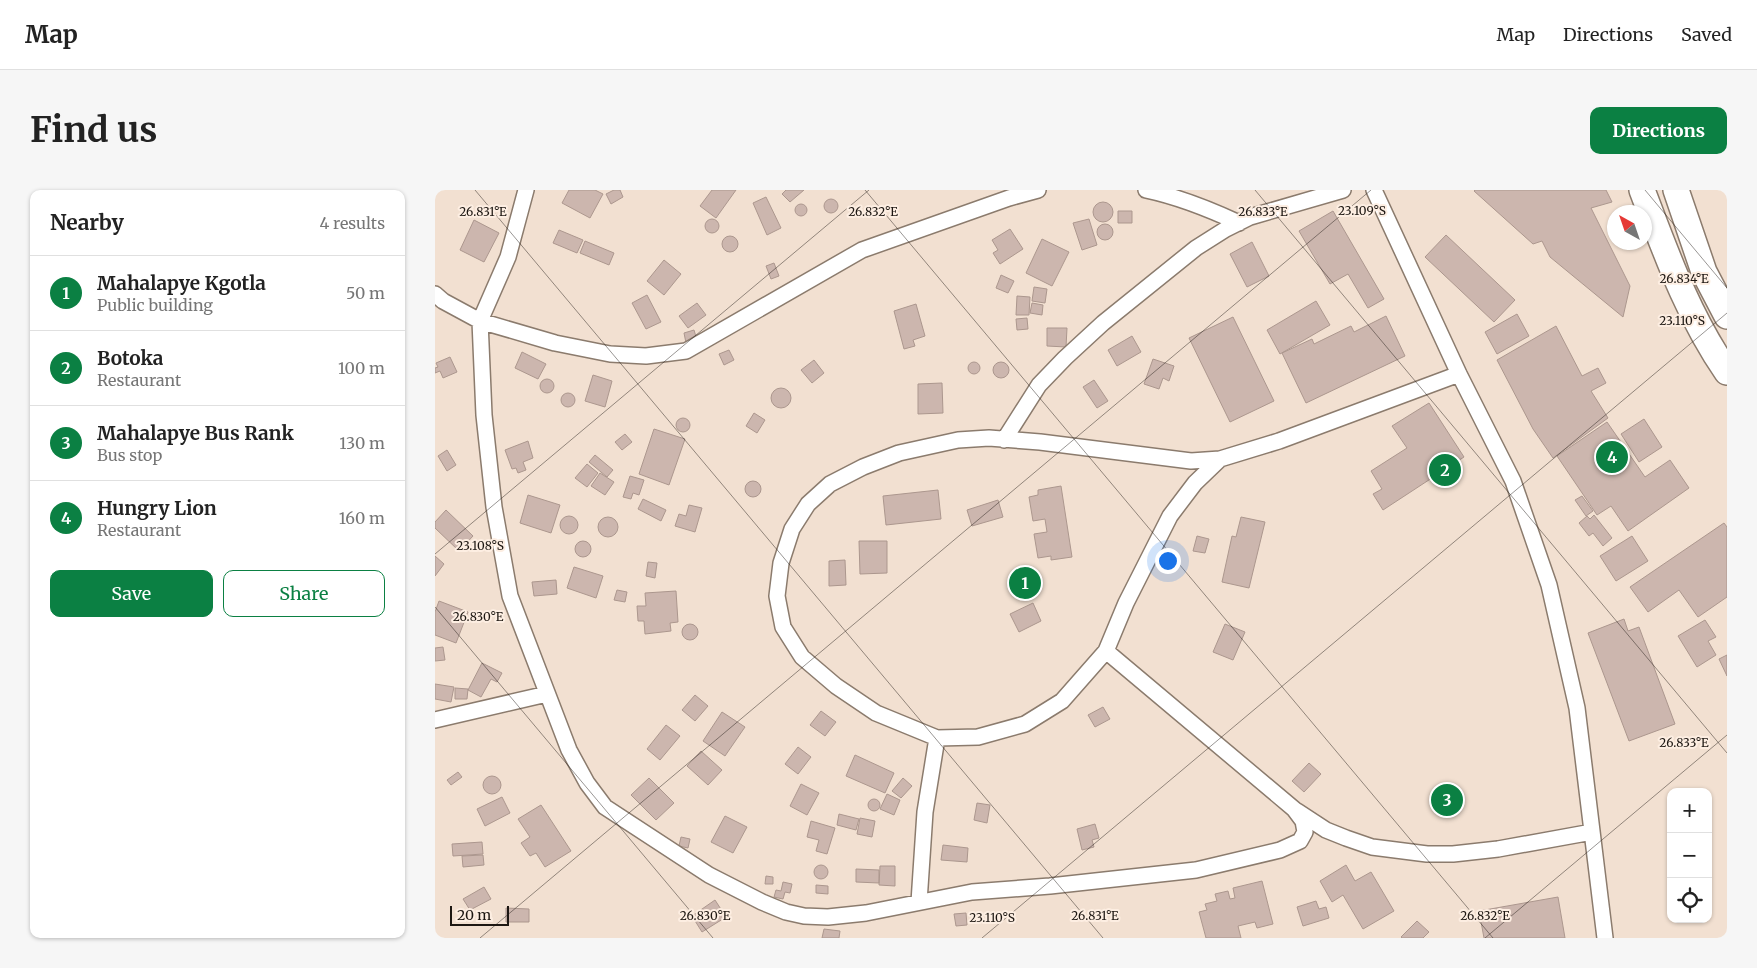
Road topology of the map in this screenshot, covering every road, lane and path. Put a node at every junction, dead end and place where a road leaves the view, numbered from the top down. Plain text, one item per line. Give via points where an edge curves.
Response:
1 (525, 190) edge
2 (1038, 190) edge
3 (1146, 190) edge
4 (1343, 190) edge
5 (1373, 190) edge
6 (1642, 190) edge
7 (1676, 190) edge
8 (1239, 223) junction
9 (435, 294) edge
10 (1727, 316) edge
11 (480, 321) junction
12 (1727, 372) edge
13 (1459, 374) junction
14 (1004, 440) junction
15 (1220, 459) junction
16 (1106, 651) junction
17 (547, 694) junction
18 (435, 720) edge
19 (937, 738) junction
20 (1294, 809) junction
21 (1592, 832) junction
22 (919, 902) junction
23 (1605, 938) edge

1 - 11 street via 507,257
2 - 11 street via 862,250 687,352 646,356 610,354 555,343
3 - 8 street via 1170,195
4 - 8 street
5 - 13 street
6 - 12 highway via 1677,283 1709,347
7 - 10 highway via 1704,272
8 - 14 street via 1196,248 1097,329 1039,385
9 - 11 street
11 - 17 street via 484,415 494,507 510,596
13 - 15 street via 1279,442
13 - 21 street via 1513,481 1549,585 1577,708
14 - 15 street via 1191,461
14 - 19 street via 958,440 899,453 830,484 808,504 792,529 781,563 777,596 783,627 802,657 836,686 876,713
15 - 16 street via 1195,483 1170,516
16 - 19 street via 1062,702 1025,724 978,737
16 - 20 street
17 - 18 street
17 - 22 street via 569,750 605,807 709,875 778,909 804,916 827,917
19 - 22 street via 925,812
20 - 21 street via 1326,830 1372,847 1427,854 1453,854
20 - 22 street via 1303,821 1305,832 1299,841 1280,850 1195,870 972,892
21 - 23 street

